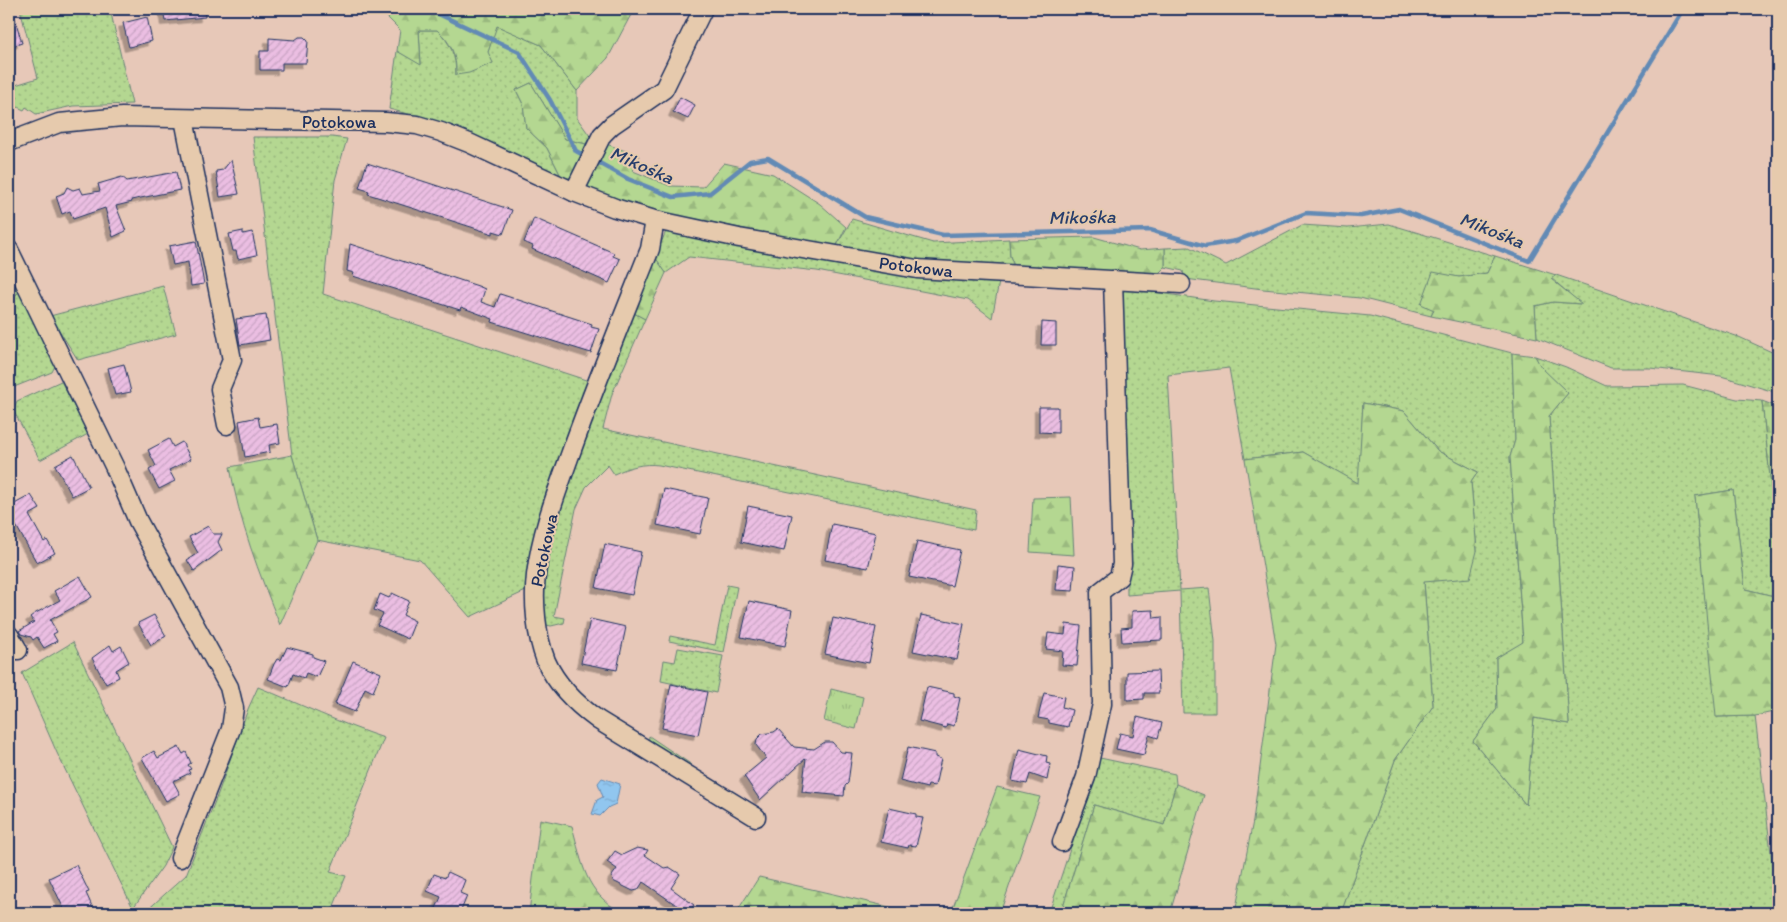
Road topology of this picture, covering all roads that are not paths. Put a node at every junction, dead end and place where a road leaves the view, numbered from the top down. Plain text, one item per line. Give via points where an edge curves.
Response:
1 (703, 9) edge
2 (184, 119) junction
3 (9, 142) edge
4 (574, 192) junction
5 (655, 220) junction
6 (9, 250) edge
7 (1113, 280) junction
8 (1181, 284) dead end
9 (227, 426) dead end
10 (756, 817) dead end
11 (1062, 842) dead end
12 (180, 858) dead end

1 - 4 street via 664,89 602,135
2 - 3 street, Potokowa via 122,117 81,120 50,126
2 - 4 street, Potokowa via 386,122 416,126 469,143
2 - 9 street via 232,360 220,389
4 - 5 street, Potokowa
5 - 7 street, Potokowa via 917,269
5 - 10 street, Potokowa via 650,249 583,419 542,539 535,592 537,621 546,661 560,685 578,705 605,725
6 - 12 street via 138,521 229,687 234,708 231,729
7 - 8 street, Potokowa
7 - 11 street via 1122,564 1119,577 1100,592 1102,704 1086,777

